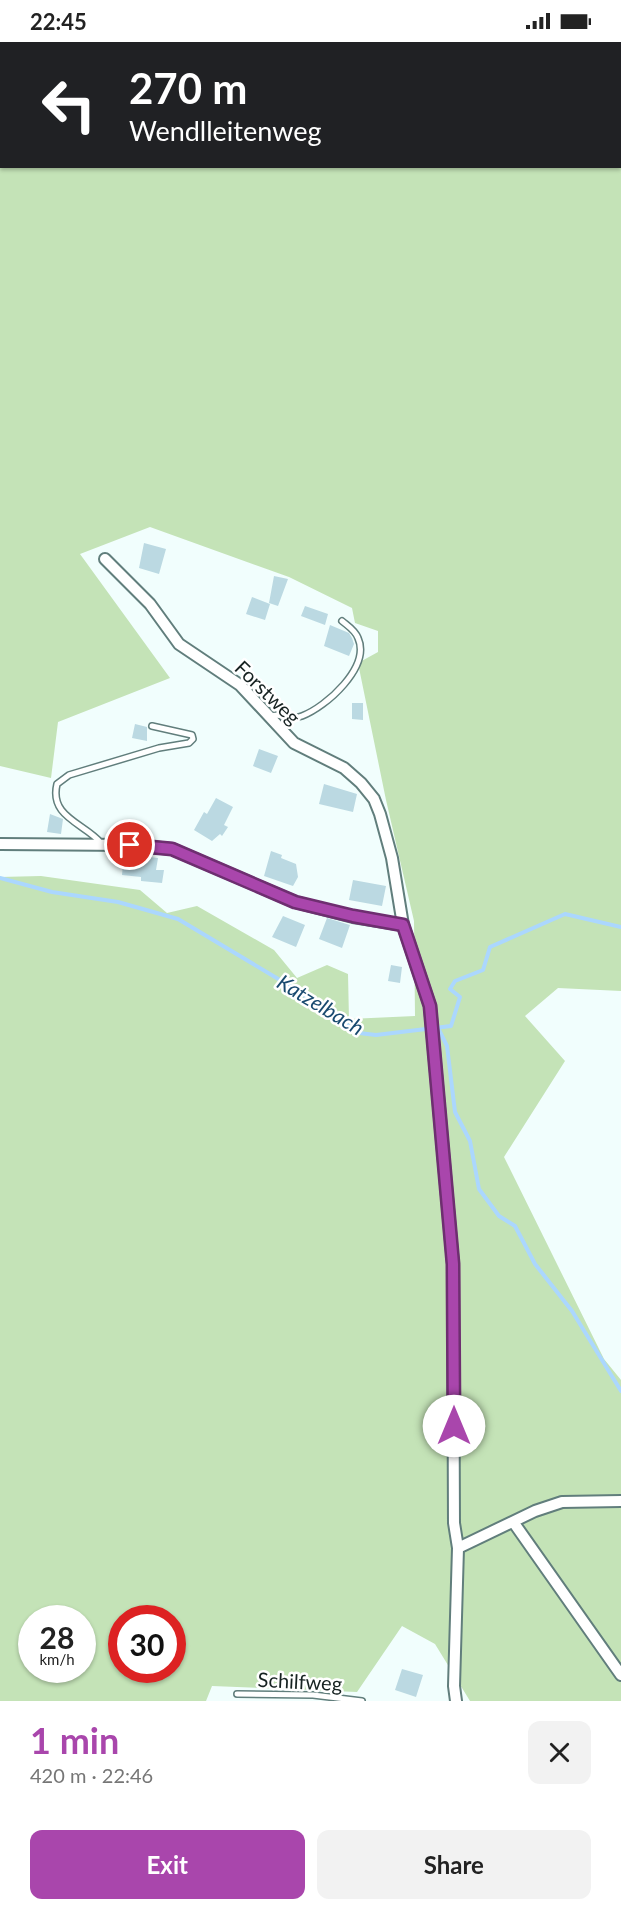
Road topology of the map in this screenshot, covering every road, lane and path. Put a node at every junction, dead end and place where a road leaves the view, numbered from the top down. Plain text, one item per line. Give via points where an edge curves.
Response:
1 (105, 559) dead end
2 (342, 621) dead end
3 (268, 717) junction
4 (152, 726) dead end
5 (0, 844) edge
6 (101, 844) junction
7 (403, 925) junction
8 (621, 1501) edge
9 (514, 1523) junction
10 (458, 1548) junction
11 (621, 1675) edge
12 (237, 1694) dead end
13 (362, 1701) edge
14 (456, 1701) edge

1 - 3 street, Forstweg via 150,604 179,644 240,685
2 - 3 lane via 356,633 360,648 340,690 303,716
3 - 7 street, Forstweg via 294,742 344,768 374,800 392,858
4 - 6 lane via 187,732 193,739 69,776 57,784 55,793 60,810
5 - 6 street
6 - 7 street via 172,849 295,902
7 - 10 street, Forstweg via 430,1006 453,1264 454,1523
8 - 9 street via 562,1502
9 - 10 street
9 - 11 street
10 - 14 street, Forstweg
12 - 13 lane, Schilfweg via 313,1695

